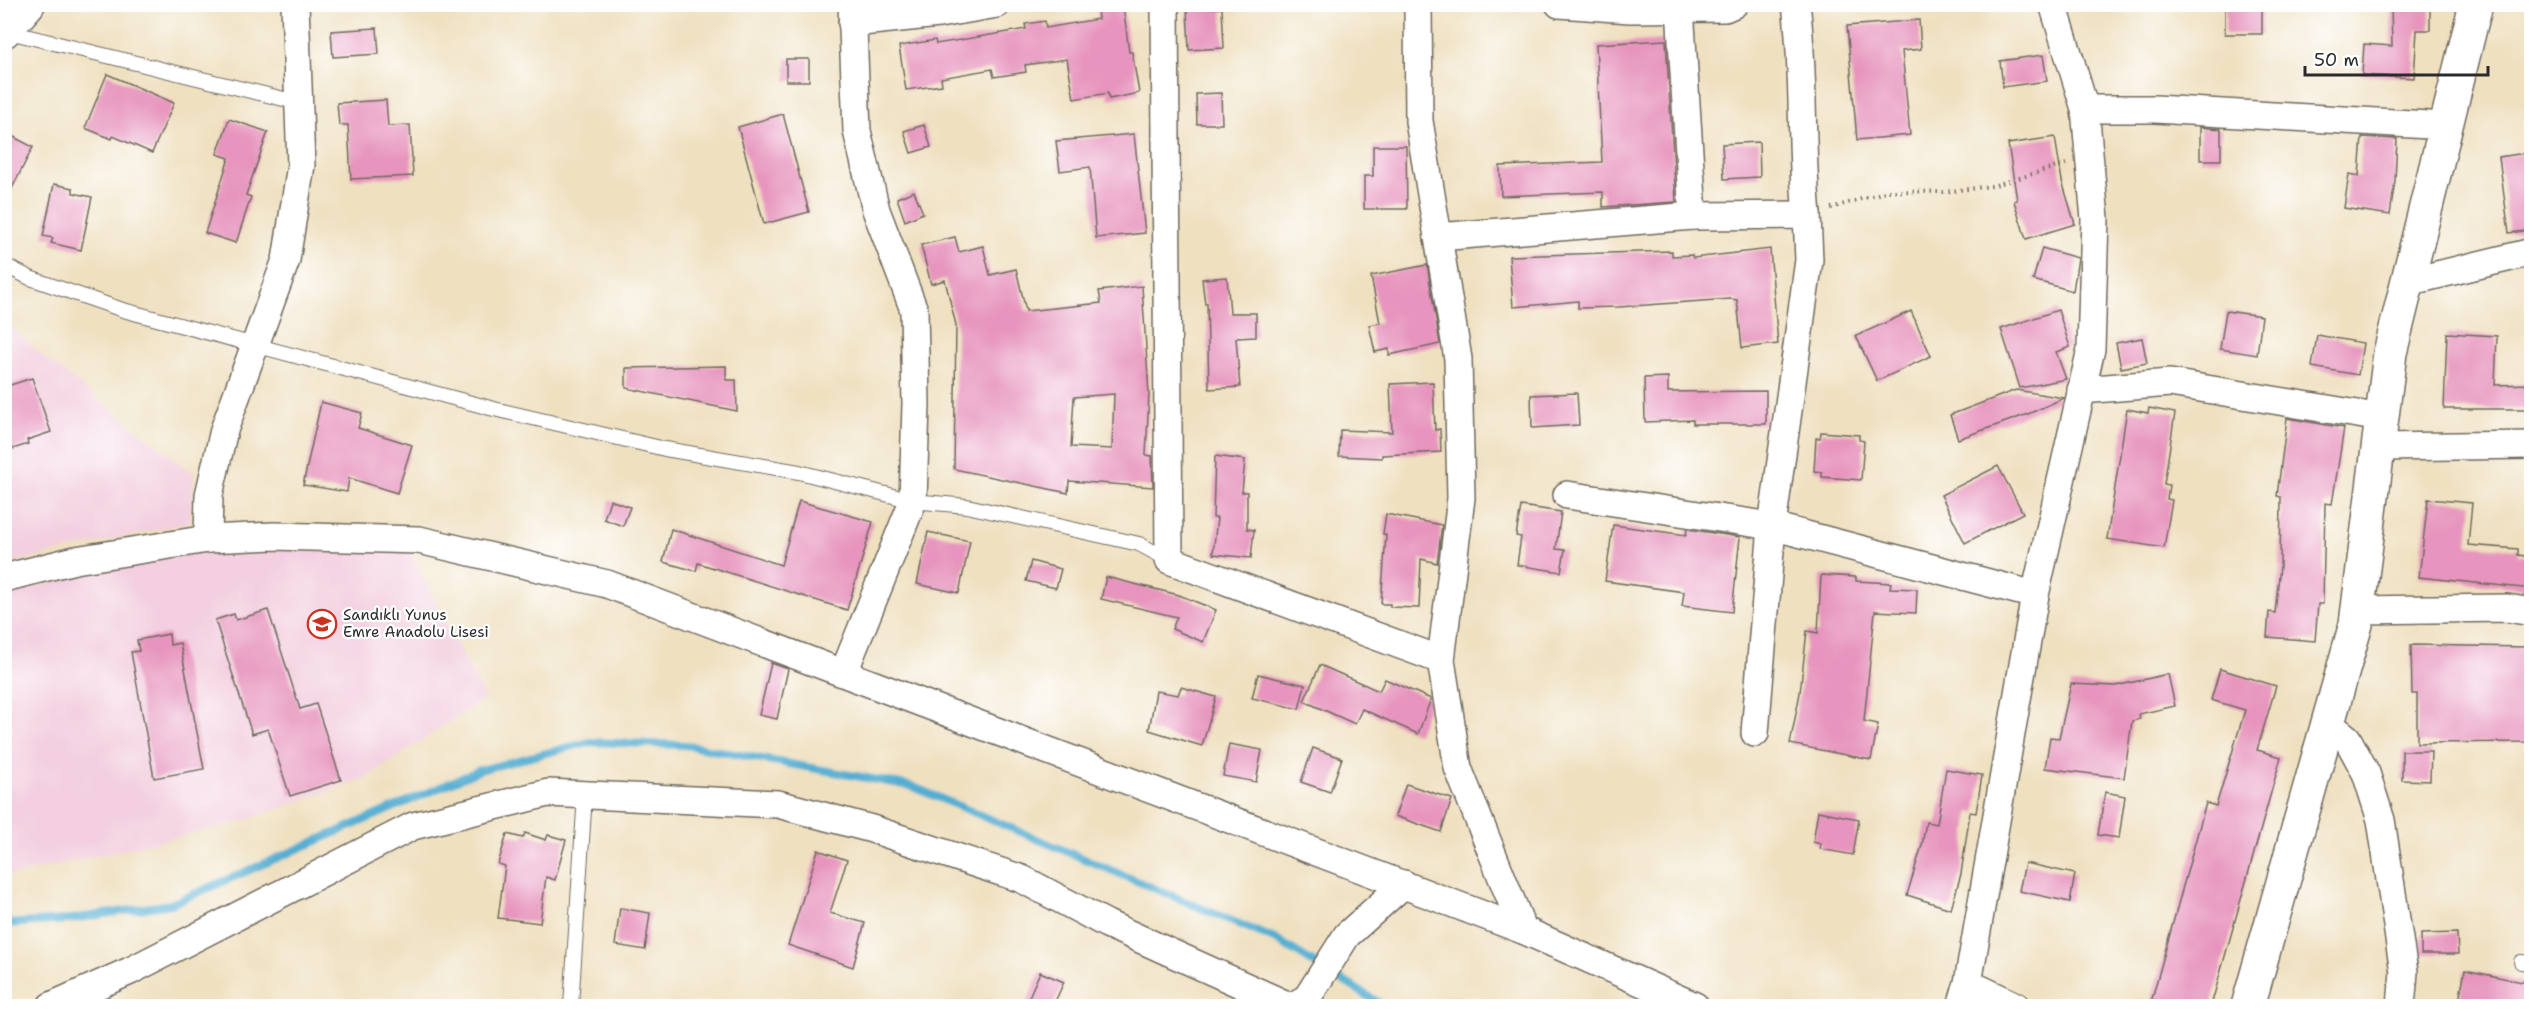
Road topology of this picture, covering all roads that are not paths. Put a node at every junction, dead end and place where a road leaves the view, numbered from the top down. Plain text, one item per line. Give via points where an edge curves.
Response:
1 (28, 4) edge
2 (296, 4) edge
3 (997, 4) edge
4 (1165, 4) edge
5 (1418, 4) edge
6 (1558, 4) edge
7 (1734, 4) edge
8 (1796, 4) edge
9 (2053, 4) edge
10 (2476, 4) edge
11 (1621, 7) edge
12 (1680, 9) junction
13 (852, 14) edge
14 (5, 31) edge
15 (300, 104) junction
16 (2085, 109) junction
17 (2446, 126) junction
18 (1807, 215) junction
19 (1693, 216) junction
20 (1438, 237) junction
21 (2532, 252) edge
22 (4, 265) edge
23 (2408, 282) junction
24 (256, 347) junction
25 (2081, 390) junction
26 (2380, 433) junction
27 (2532, 445) edge
28 (1567, 495) dead end
29 (913, 501) junction
30 (1772, 526) junction
31 (208, 538) junction
32 (1169, 560) junction
33 (4, 578) edge
34 (2035, 595) junction
35 (2358, 610) junction
36 (2532, 612) edge
37 (1442, 660) junction
38 (844, 672) junction
39 (2328, 723) junction
40 (1755, 733) dead end
41 (585, 795) junction
42 (1404, 884) junction
43 (1523, 930) junction
44 (1965, 995) edge
45 (1296, 1004) edge
46 (51, 1006) edge
47 (571, 1006) edge
48 (1695, 1006) edge
49 (2016, 1006) edge
50 (2248, 1006) edge
51 (2401, 1006) edge

1 - 14 street
2 - 15 street
3 - 13 street via 939,14
4 - 32 street
5 - 20 street via 1419,121
6 - 11 street
7 - 12 street via 1725,8
8 - 18 street via 1803,53 1802,167
9 - 16 street
10 - 17 street
11 - 12 street
12 - 19 street
13 - 29 street via 857,131 876,210 914,310
14 - 15 lane
15 - 24 street via 301,165 286,260
16 - 17 street via 2155,109
16 - 25 street via 2096,219 2091,350
17 - 23 street
18 - 19 street
18 - 30 street via 1809,260
19 - 20 street
20 - 37 street via 1458,359 1461,498
21 - 23 street
22 - 24 lane via 123,310
23 - 26 street via 2390,353
24 - 29 lane via 665,449 799,472
24 - 31 street via 224,430 209,495
25 - 26 street via 2170,383
25 - 34 street
26 - 27 street
26 - 35 street
28 - 30 street
29 - 32 lane via 967,506 1139,544
29 - 38 street
30 - 34 street
30 - 40 street
31 - 33 street via 75,560
31 - 38 street via 419,540 607,584
32 - 37 street
34 - 44 street
35 - 36 street via 2507,608
35 - 39 street
37 - 43 street via 1458,768
38 - 42 street
39 - 50 street
39 - 51 street via 2347,738 2366,774 2381,819 2404,972
41 - 45 street via 778,804 872,829 1022,879 1107,924
41 - 46 street via 548,793 413,826 130,971
41 - 47 lane
42 - 43 street
42 - 45 street via 1347,935
43 - 48 street
44 - 49 street

